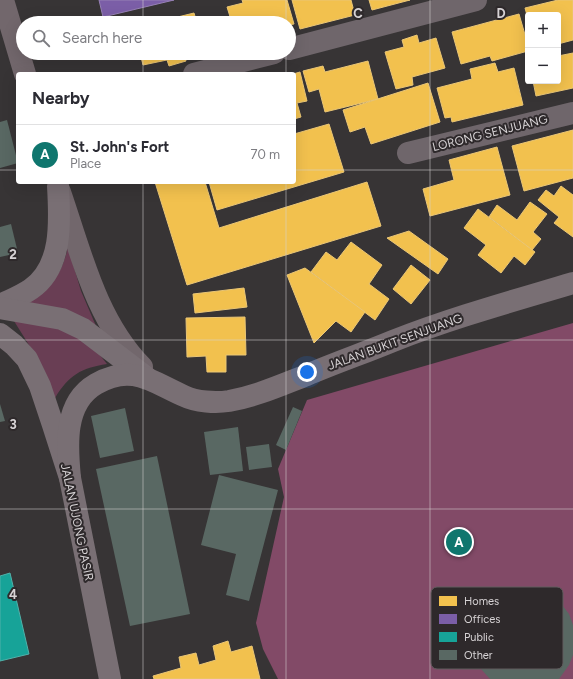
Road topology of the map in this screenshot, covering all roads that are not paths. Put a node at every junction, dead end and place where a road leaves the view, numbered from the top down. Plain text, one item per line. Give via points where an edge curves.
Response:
1 (3, 0) edge
2 (476, 0) edge
3 (16, 44) edge
4 (296, 47) edge
5 (21, 60) edge
6 (247, 60) edge
7 (24, 72) edge
8 (202, 72) edge
9 (573, 113) edge
10 (408, 154) dead end
11 (57, 184) edge
12 (573, 283) edge
13 (0, 305) edge
14 (0, 308) edge
15 (0, 334) edge
16 (154, 381) junction
17 (70, 478) junction
18 (110, 679) edge

1 - 3 main road
2 - 4 street
5 - 7 main road
6 - 8 street
9 - 10 street, LORONG SENJUANG
11 - 13 main road via 60,215 58,244 51,264 44,277 31,289
11 - 16 main road, JALAN BUKIT SENJUANG via 94,292 109,324 126,351
12 - 16 main road, JALAN BUKIT SENJUANG via 396,340 264,393 228,401 204,401 186,397
14 - 16 main road via 62,319 83,328
15 - 17 main road, JALAN UJONG PASIR via 27,359 37,380
16 - 17 main road via 122,374 93,385 81,398 72,412 68,434
17 - 18 main road, JALAN UJONG PASIR

